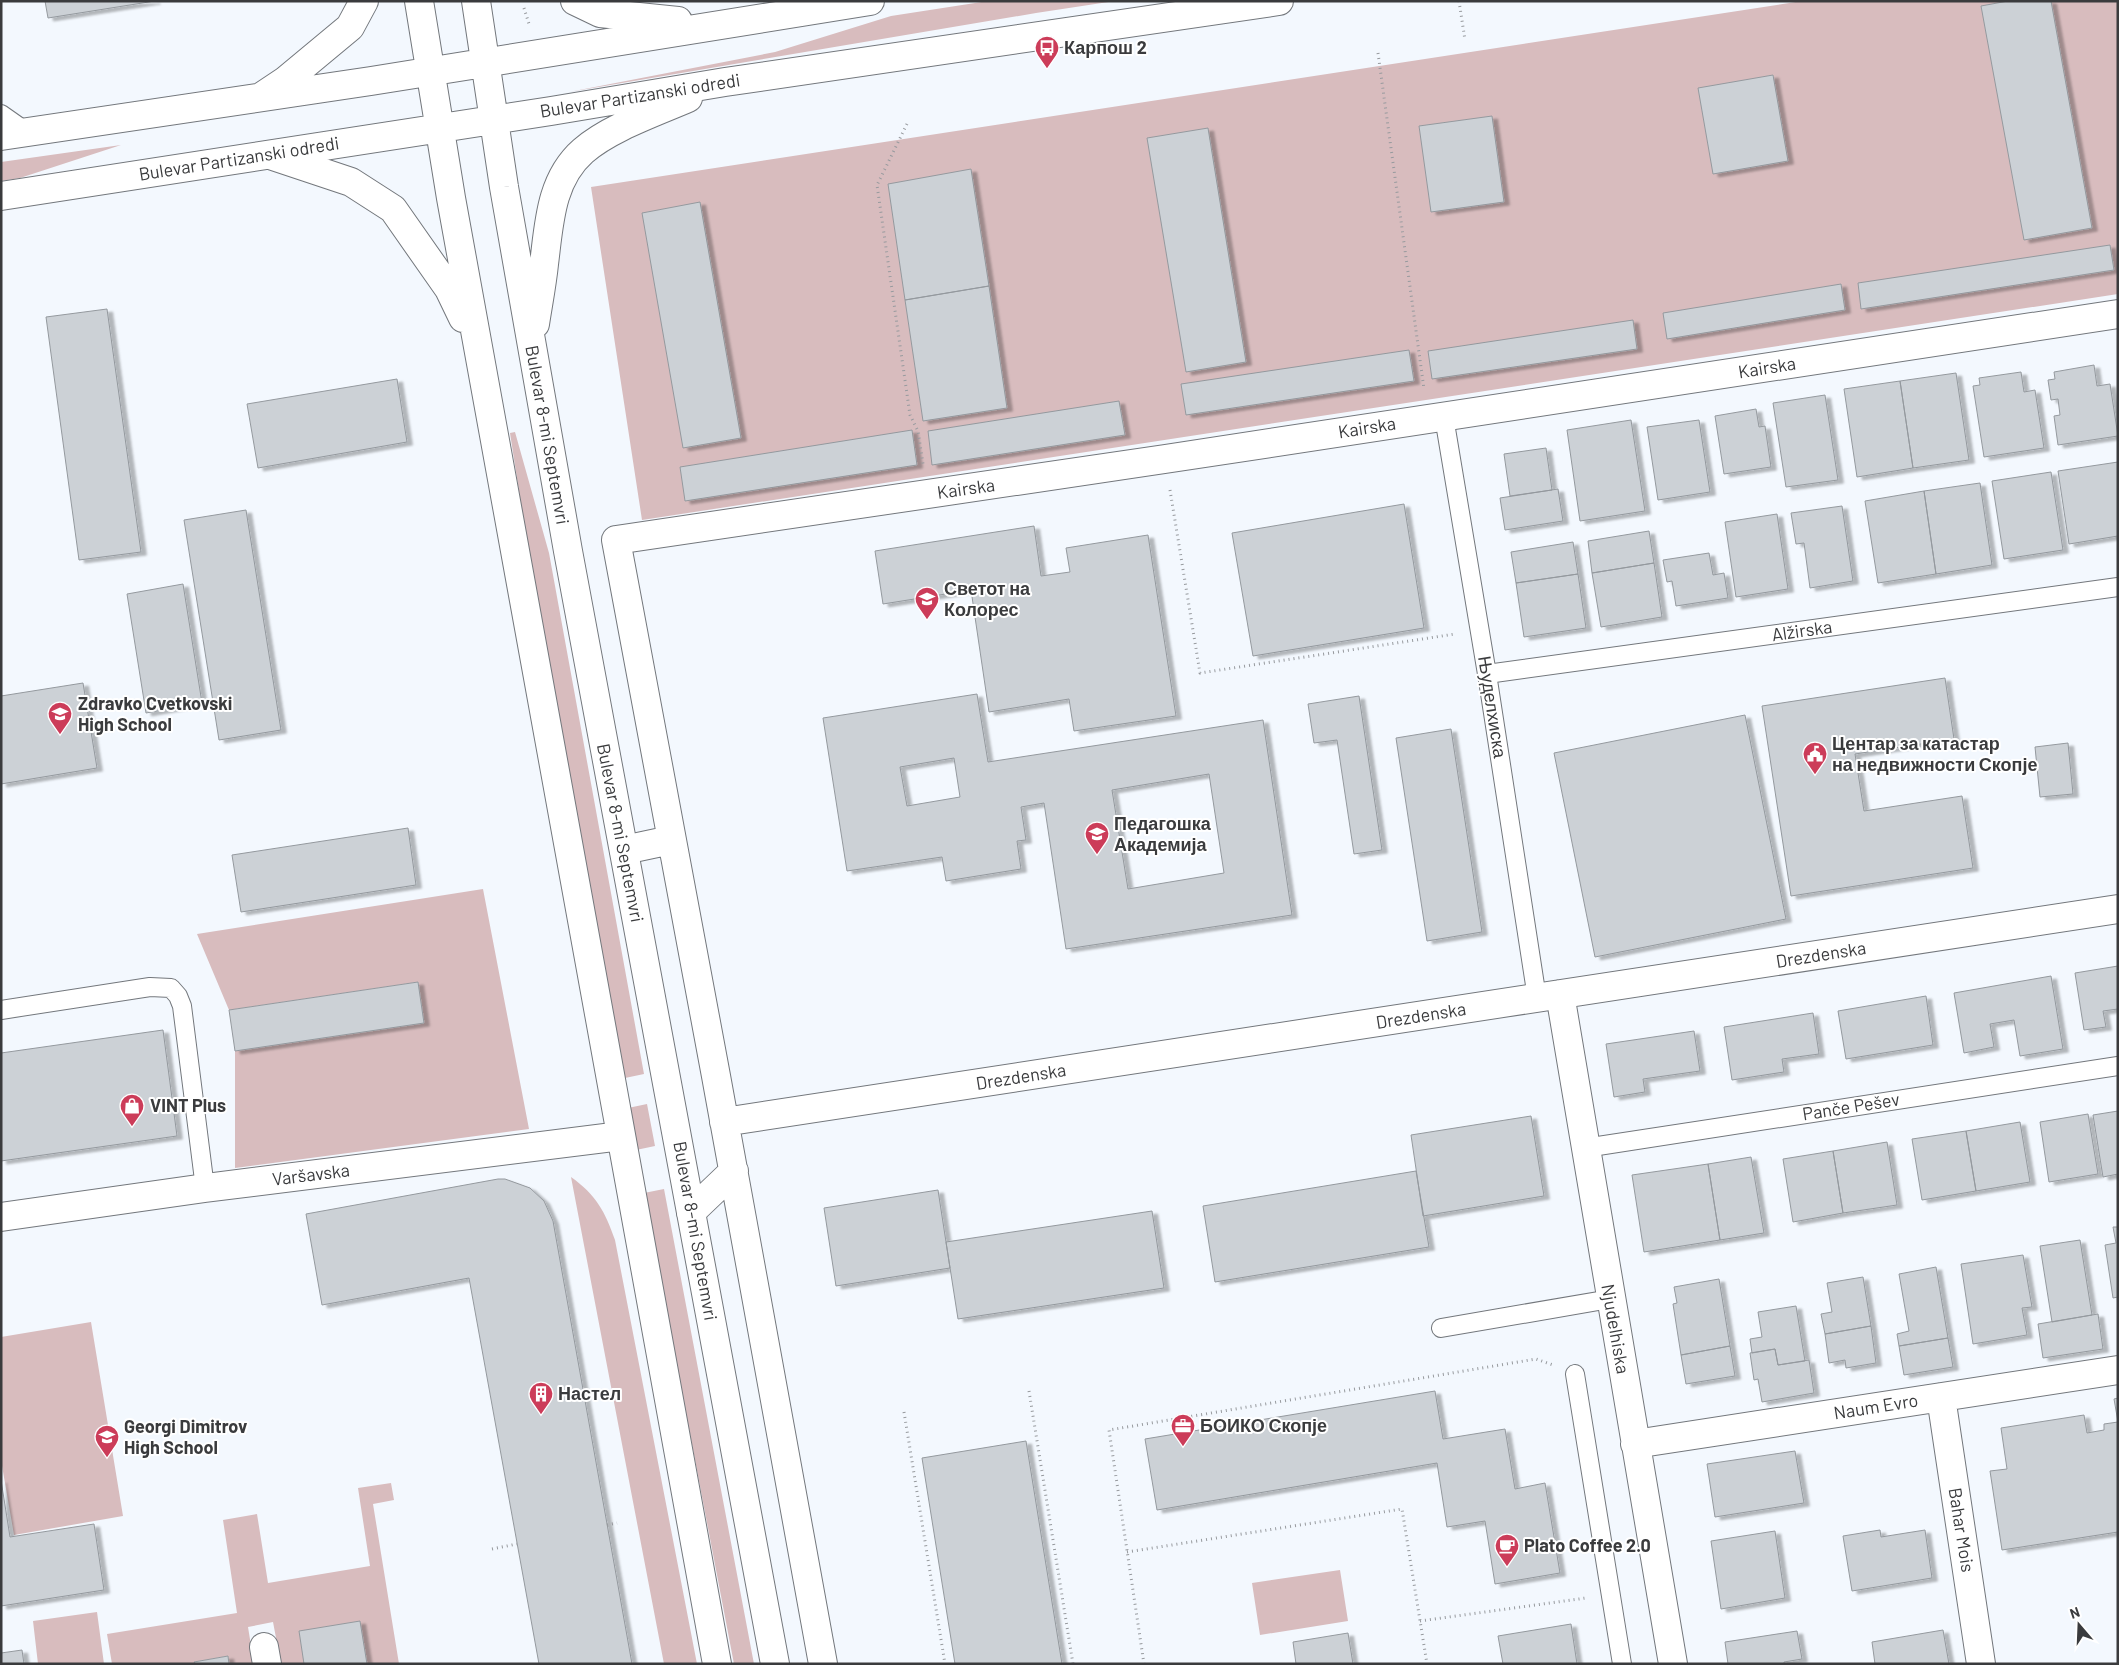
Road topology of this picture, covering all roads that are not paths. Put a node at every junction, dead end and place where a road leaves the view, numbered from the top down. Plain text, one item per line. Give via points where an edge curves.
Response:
1 (364, 1) edge
2 (420, 1) edge
3 (476, 1) edge
4 (575, 1) edge
5 (870, 1) edge
6 (1278, 1) edge
7 (716, 24) junction
8 (485, 62) junction
9 (431, 71) junction
10 (725, 82) junction
11 (259, 98) junction
12 (1, 114) edge
13 (493, 120) junction
14 (440, 128) junction
15 (28, 132) junction
16 (1, 136) edge
17 (270, 154) junction
18 (1, 196) edge
19 (2118, 314) edge
20 (531, 346) junction
21 (478, 350) junction
22 (1436, 418) junction
23 (2118, 587) edge
24 (1487, 674) junction
25 (671, 840) junction
26 (624, 850) junction
27 (2118, 909) edge
28 (1548, 996) junction
29 (1, 1010) edge
30 (2118, 1066) edge
31 (724, 1122) junction
32 (621, 1136) junction
33 (1584, 1148) junction
34 (734, 1171) junction
35 (205, 1188) junction
36 (691, 1212) junction
37 (1, 1217) edge
38 (1610, 1299) junction
39 (1442, 1328) dead end
40 (2118, 1370) edge
41 (1575, 1374) road end
42 (1941, 1397) junction
43 (1635, 1444) junction
44 (717, 1664) edge
45 (775, 1664) edge
46 (823, 1664) edge
47 (1622, 1664) edge
48 (1672, 1664) edge
49 (1981, 1664) edge

1 - 11 street via 350,27 285,81
2 - 9 street
3 - 8 street, Bulevar 8-mi Septemvri
4 - 7 street via 600,13
5 - 7 street
6 - 10 street, Bulevar Partizanski odredi
7 - 8 street
8 - 9 street
8 - 13 street, Bulevar 8-mi Septemvri
9 - 11 street
9 - 14 street
10 - 13 street, Bulevar Partizanski odredi
10 - 20 street via 614,131 582,151 563,176 550,209
11 - 15 street
12 - 15 lane
13 - 14 street, Bulevar Partizanski odredi
13 - 20 street, Bulevar 8-mi Septemvri
14 - 17 street, Bulevar Partizanski odredi
14 - 21 street
15 - 16 street
17 - 18 street, Bulevar Partizanski odredi
17 - 21 street via 351,182 393,209 449,288
19 - 22 street, Kairska
20 - 26 street, Bulevar 8-mi Septemvri
21 - 32 street
22 - 24 lane, Њуделхиска
22 - 25 street, Kairska via 616,540
23 - 24 lane, Alžirska
24 - 28 lane, Њуделхиска
25 - 26 street
25 - 31 street
26 - 36 street, Bulevar 8-mi Septemvri
27 - 28 street, Drezdenska
28 - 31 street, Drezdenska
28 - 33 street, Njudelhiska
29 - 35 lane via 150,987 171,988 182,1006
30 - 33 lane, Panče Pešev
31 - 34 street
32 - 35 street, Varšavska
32 - 44 street
33 - 38 street, Njudelhiska
34 - 36 street
34 - 46 street
35 - 37 street, Varšavska
36 - 45 street, Bulevar 8-mi Septemvri
38 - 39 lane
38 - 43 street, Njudelhiska
40 - 42 street, Naum Evro
41 - 47 lane
42 - 43 street, Naum Evro
42 - 49 street, Bahar Mois
43 - 48 street, Njudelhiska

